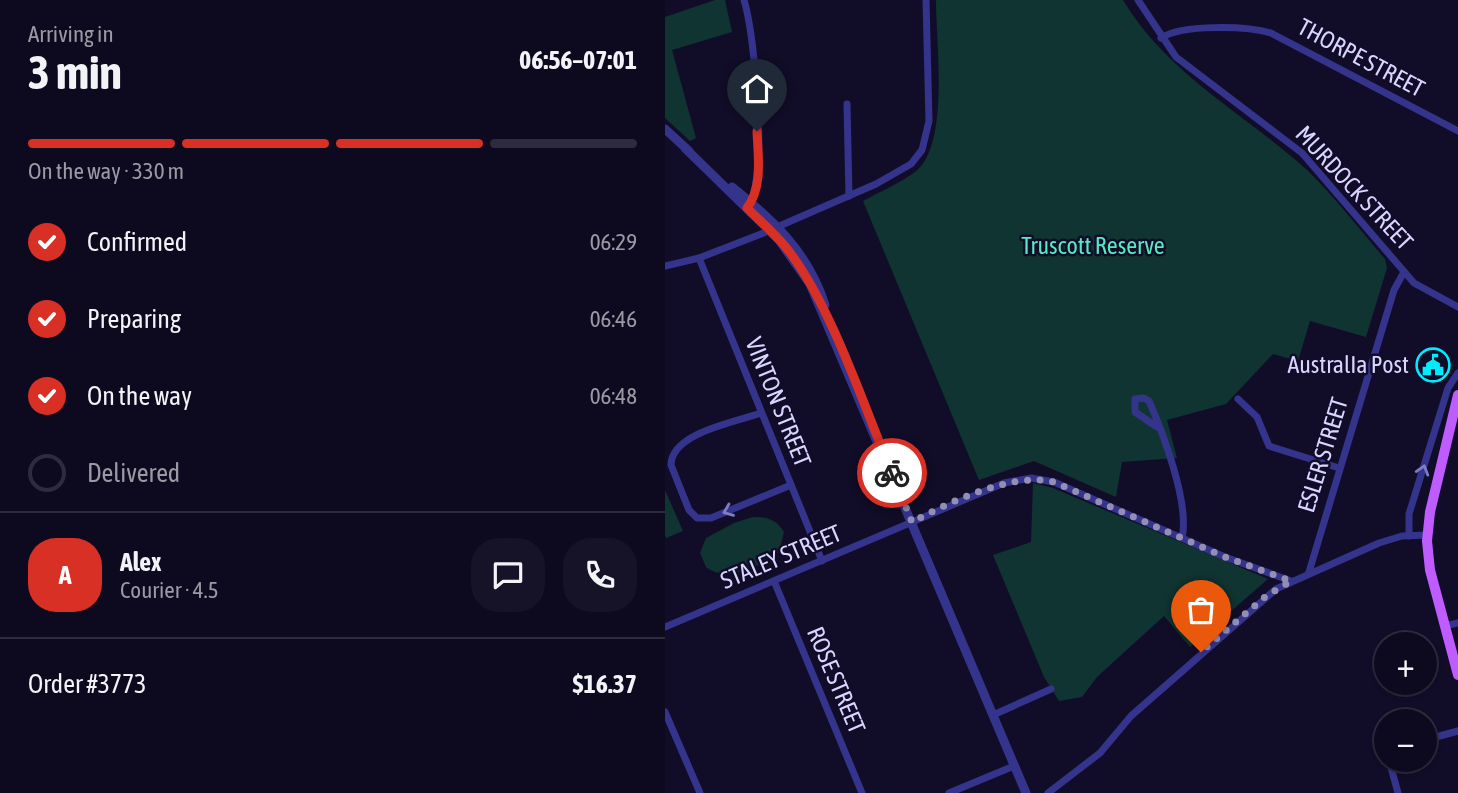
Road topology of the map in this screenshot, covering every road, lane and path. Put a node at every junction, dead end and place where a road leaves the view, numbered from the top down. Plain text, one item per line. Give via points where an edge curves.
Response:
1 (744, 0) edge
2 (926, 0) edge
3 (1138, 0) edge
4 (1161, 38) junction
5 (847, 104) dead end
6 (665, 129) edge
7 (1458, 131) edge
8 (849, 196) junction
9 (749, 205) junction
10 (774, 228) junction
11 (699, 258) junction
12 (665, 266) edge
13 (1404, 272) junction
14 (1458, 307) edge
15 (1458, 373) edge
16 (1458, 395) edge
17 (1238, 398) dead end
18 (761, 412) junction
19 (1157, 426) dead end
20 (1455, 431) edge
21 (1339, 468) junction
22 (791, 485) junction
23 (912, 522) junction
24 (1427, 535) junction
25 (1409, 536) junction
26 (1182, 538) junction
27 (822, 561) junction
28 (1309, 572) junction
29 (774, 581) junction
30 (1291, 581) junction
31 (1458, 623) edge
32 (1445, 626) junction
33 (665, 627) edge
34 (1458, 675) edge
35 (1052, 689) dead end
36 (665, 712) edge
37 (993, 715) junction
38 (1458, 731) edge
39 (1437, 737) edge
40 (1014, 766) junction
41 (1392, 772) edge
42 (700, 793) edge
43 (862, 793) edge
44 (949, 793) edge
45 (1026, 793) edge
46 (1048, 793) edge
47 (1398, 793) edge

1 - 9 street via 752,46 758,152 757,182
2 - 8 street via 929,121 922,150 903,170
3 - 4 street, MURDOCK STREET
4 - 7 street, THORPE STREET via 1180,29 1272,33
4 - 13 street, MURDOCK STREET via 1176,57 1302,153
5 - 8 street
6 - 9 street
8 - 10 street
9 - 10 street
10 - 11 street
10 - 23 street via 801,252 814,275
11 - 12 street
11 - 18 street, VINTON STREET
13 - 14 street, MURDOCK STREET via 1425,291
13 - 21 street, ESLER STREET via 1394,289
25 -> 15 street via 1410,510 1448,388
16 - 20 main road
17 - 21 street via 1257,417 1269,446
18 - 22 street, VINTON STREET
22 -> 18 street via 706,519 689,510 671,465 678,446
19 - 26 street via 1182,507
20 - 24 main road
21 - 28 street, ESLER STREET
22 - 27 street, VINTON STREET
23 - 26 street, STALEY STREET via 1005,483 1038,478
23 - 27 street, STALEY STREET
23 - 37 street
24 - 25 street
24 - 32 main road
25 - 28 street
26 - 30 street, STALEY STREET
27 - 29 street, STALEY STREET
28 - 30 street
29 - 33 street, STALEY STREET
29 - 43 street, ROSE STREET
30 - 46 street via 1266,596 1213,642 1131,716 1100,754
31 - 32 street
32 - 34 main road
35 - 37 street
36 - 42 street
37 - 40 street
38 - 39 street
40 - 44 street
40 - 45 street
41 - 47 street

